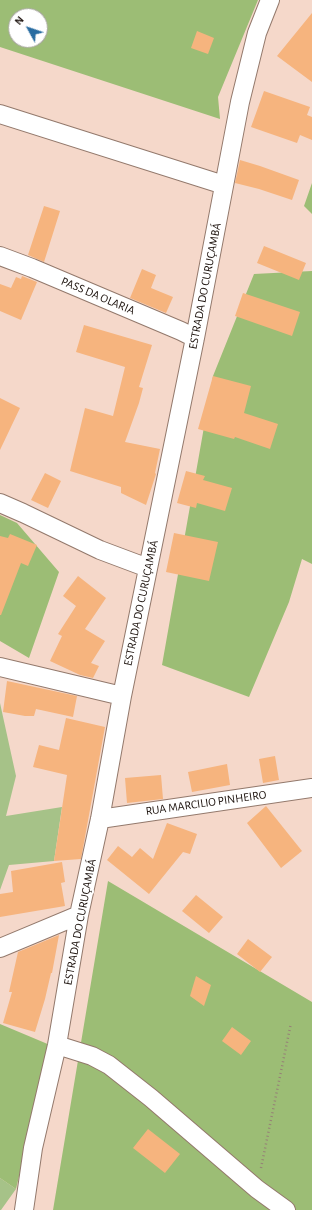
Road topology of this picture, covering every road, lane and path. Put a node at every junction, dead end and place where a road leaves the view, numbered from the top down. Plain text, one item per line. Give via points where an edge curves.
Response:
1 (270, 0) edge
2 (0, 114) edge
3 (224, 185) junction
4 (0, 256) edge
5 (195, 338) junction
6 (0, 503) edge
7 (148, 568) junction
8 (0, 667) edge
9 (122, 696) junction
10 (312, 788) edge
11 (100, 819) junction
12 (79, 915) junction
13 (0, 948) edge
14 (291, 1023) dead end
15 (57, 1045) junction
16 (257, 1189) junction
17 (24, 1210) edge
18 (286, 1210) edge

1 - 3 street, ESTRADA DO CURUÇAMBÁ via 257,33
2 - 3 street
3 - 5 street, ESTRADA DO CURUÇAMBÁ
4 - 5 street, PASS DA OLARIA
5 - 7 street, ESTRADA DO CURUÇAMBÁ
6 - 7 street via 100,550
7 - 9 street, ESTRADA DO CURUÇAMBÁ
8 - 9 street
9 - 11 street, ESTRADA DO CURUÇAMBÁ
10 - 11 street, RUA MARCILIO PINHEIRO
11 - 12 street, ESTRADA DO CURUÇAMBÁ
12 - 13 street
12 - 15 street, ESTRADA DO CURUÇAMBÁ
14 - 16 path
15 - 16 street via 92,1056 109,1065
15 - 17 street, ESTRADA DO CURUÇAMBÁ via 33,1148
16 - 18 street

